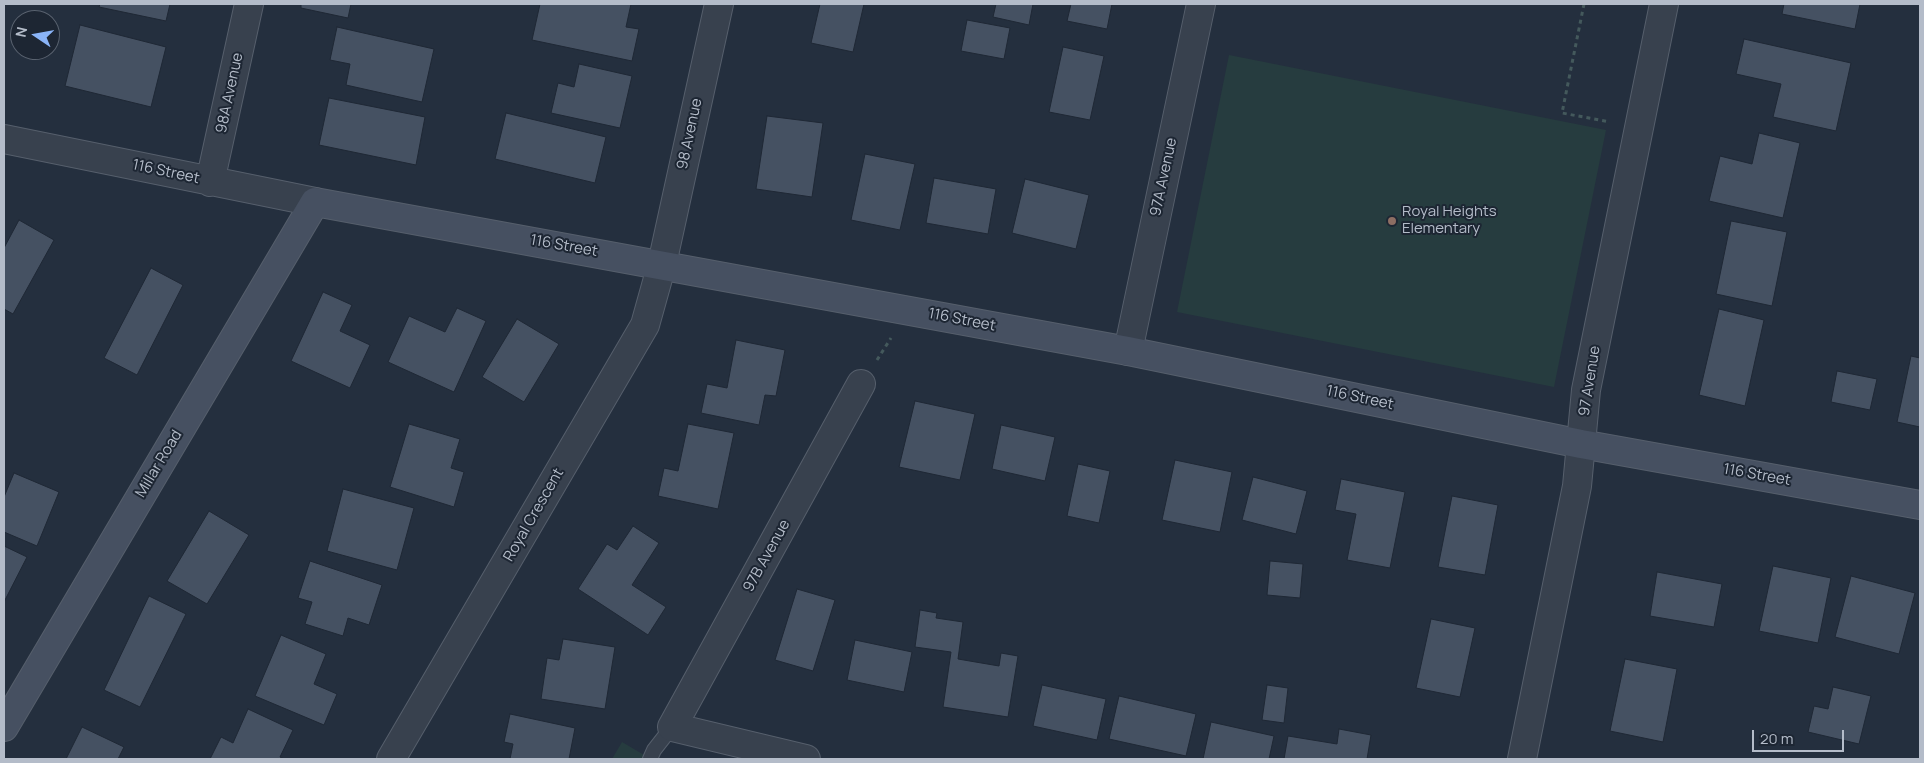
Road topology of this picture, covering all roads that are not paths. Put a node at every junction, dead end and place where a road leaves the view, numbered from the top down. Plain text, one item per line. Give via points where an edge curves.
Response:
1 (249, 4) edge
2 (719, 4) edge
3 (1201, 4) edge
4 (1664, 4) edge
5 (4, 139) edge
6 (210, 182) junction
7 (316, 202) junction
8 (662, 264) junction
9 (1128, 351) junction
10 (861, 384) dead end
11 (1581, 444) junction
12 (1920, 505) edge
13 (4, 727) edge
14 (672, 727) junction
15 (391, 759) edge
16 (650, 759) edge
17 (806, 759) edge
18 (1522, 759) edge

1 - 6 street, 98A Avenue
2 - 8 street, 98 Avenue
3 - 9 street, 97A Avenue
4 - 11 street, 97 Avenue via 1586,390
5 - 6 street, 116 Street
6 - 7 street, 116 Street
7 - 8 street, 116 Street
7 - 13 street, Millar Road
8 - 9 street, 116 Street
8 - 15 street, Royal Crescent via 645,325
9 - 11 street, 116 Street
10 - 14 street, 97B Avenue
11 - 12 street, 116 Street
11 - 18 street, 97 Avenue via 1576,486
14 - 16 lane
14 - 17 street

